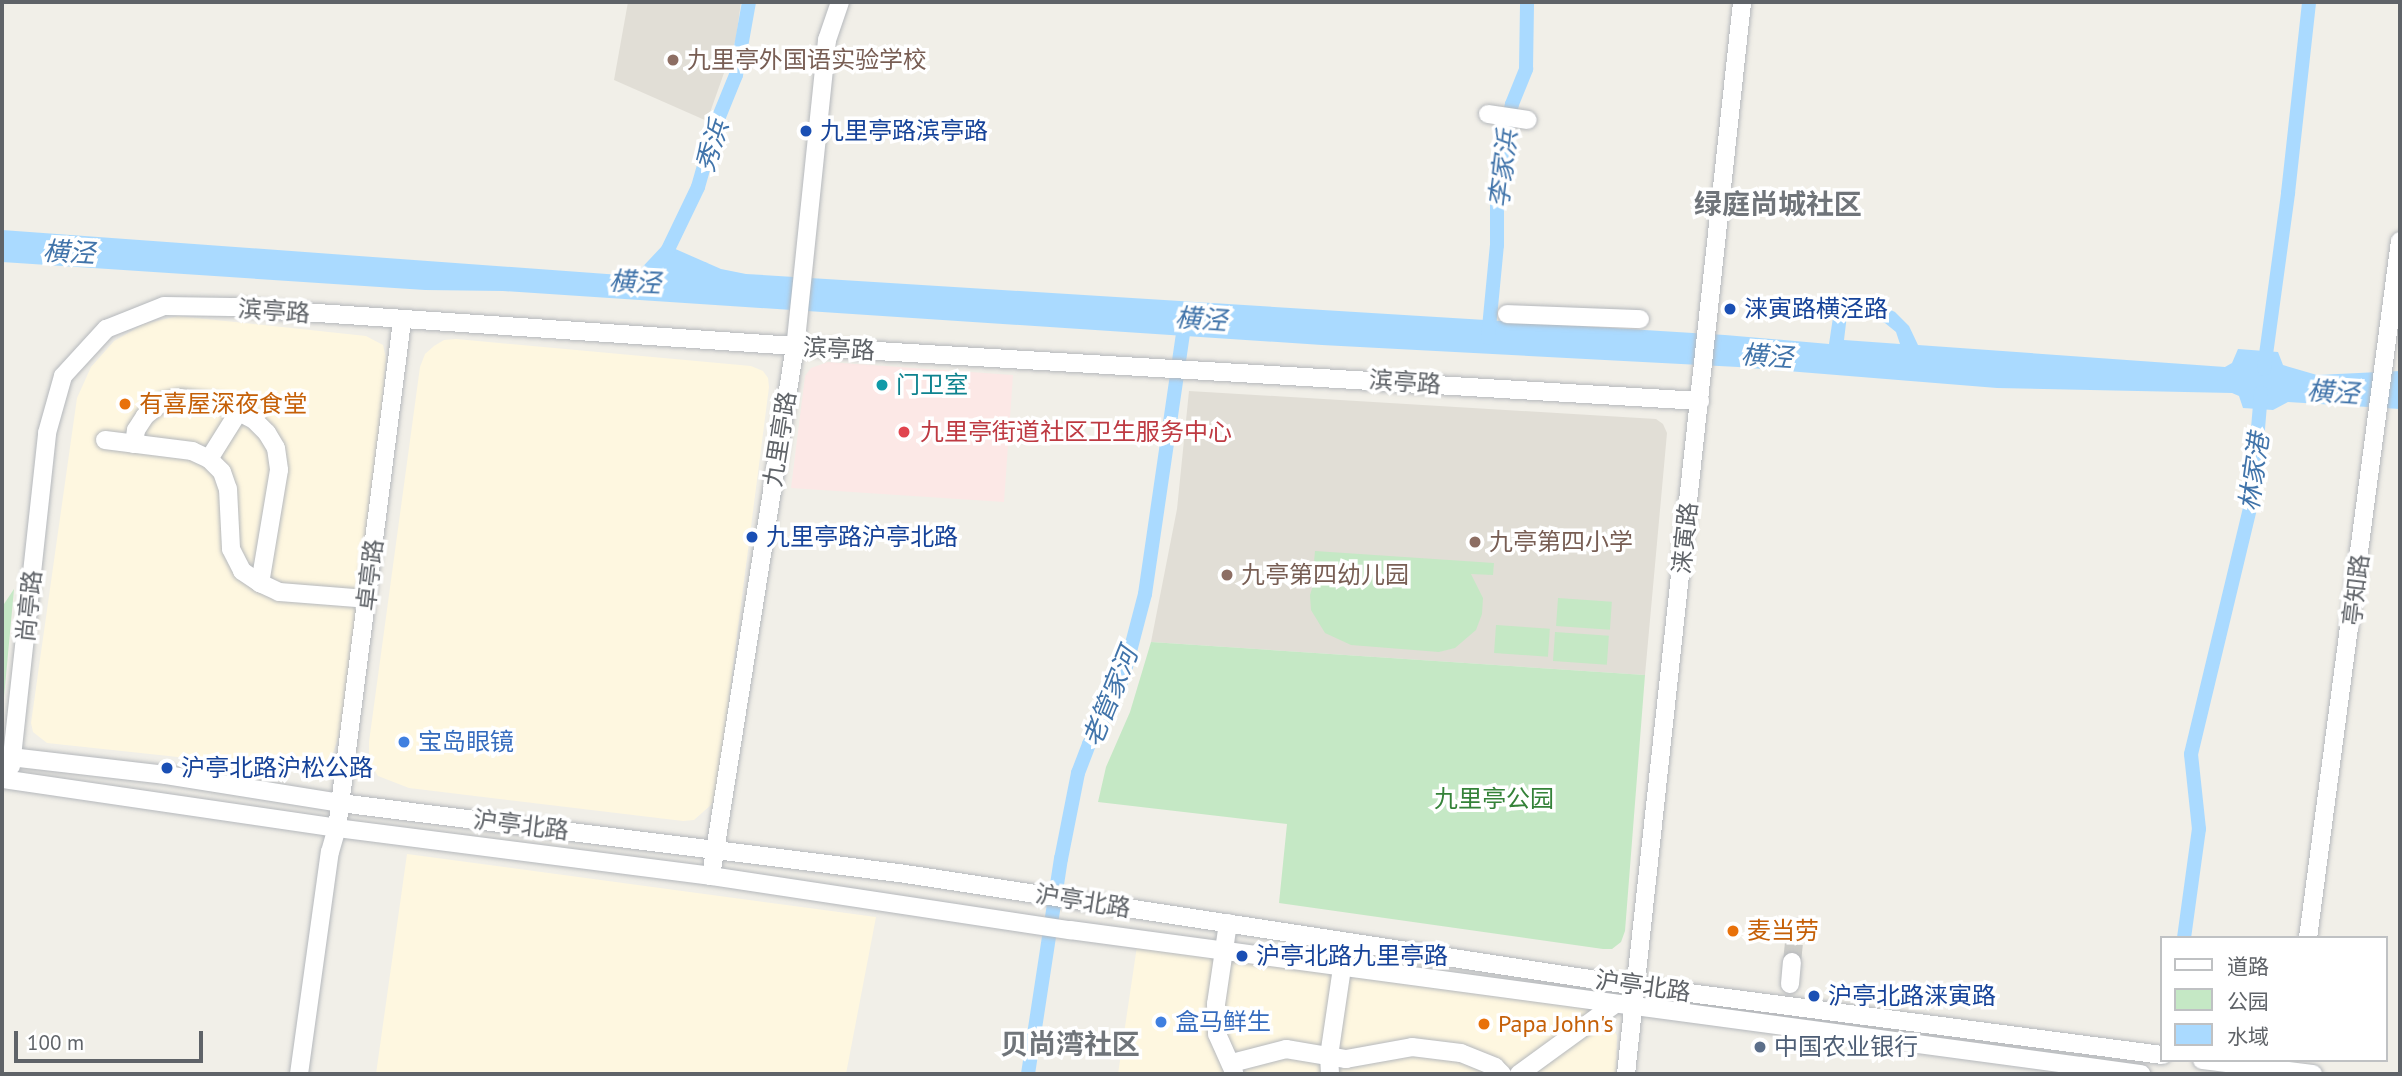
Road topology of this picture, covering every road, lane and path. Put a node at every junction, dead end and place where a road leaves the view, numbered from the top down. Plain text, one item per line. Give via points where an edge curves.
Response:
1 (840, 2) edge
2 (1742, 2) edge
3 (1488, 114) dead end
4 (1528, 120) dead end
5 (2400, 241) edge
6 (1507, 314) dead end
7 (1640, 319) dead end
8 (402, 321) junction
9 (795, 346) junction
10 (1700, 401) junction
11 (239, 411) junction
12 (47, 433) joint
13 (105, 440) dead end
14 (134, 444) junction
15 (209, 459) junction
16 (260, 583) junction
17 (367, 599) junction
18 (7, 756) edge
19 (5, 779) edge
20 (340, 803) junction
21 (337, 828) junction
22 (715, 849) junction
23 (711, 876) junction
24 (1228, 923) junction
25 (2308, 936) edge
26 (1346, 941) junction
27 (1224, 951) junction
28 (1792, 962) tunnel mouth
29 (1342, 967) junction
30 (1790, 984) dead end
31 (1636, 986) junction
32 (1624, 1006) junction
33 (2160, 1055) edge
34 (2222, 1062) edge
35 (1330, 1065) edge
36 (1233, 1068) edge
37 (2290, 1069) edge
38 (299, 1074) edge
39 (1502, 1074) edge
40 (1518, 1074) edge
41 (1626, 1074) edge
42 (2141, 1074) edge
43 (2313, 1074) edge

1 - 9 street, 九里亭路 via 827,40
2 - 10 street, 涞寅路
3 - 4 street
5 - 25 street, 亭知路
6 - 7 street
8 - 9 street, 滨亭路
8 - 12 street, 滨亭路 via 164,306 106,329 63,376
8 - 17 street, 卓亭路
9 - 10 street, 滨亭路
9 - 22 street, 九里亭路
10 - 31 street, 涞寅路
11 - 14 street via 205,399 162,402 145,416
11 - 15 street
11 - 16 street via 267,433 276,448 279,470
12 - 18 street, 尚亭路
13 - 14 street
14 - 15 street via 192,451
15 - 16 street via 222,472 228,489 231,549 242,570
16 - 17 street via 279,592
17 - 20 street, 卓亭路
18 - 19 street, 尚亭路
18 - 20 street, 沪亭北路
19 - 21 street, 沪亭北路
20 - 21 street, 卓亭路
20 - 22 street, 沪亭北路
21 - 23 street, 沪亭北路
21 - 38 street, 卓亭路
22 - 23 street, 九里亭路
22 - 24 street, 沪亭北路
23 - 27 street, 沪亭北路
24 - 26 street, 沪亭北路
24 - 27 street
26 - 29 street
26 - 31 street, 沪亭北路
27 - 29 street, 沪亭北路
27 - 36 street via 1216,1004 1217,1034
28 - 30 street
29 - 32 street, 沪亭北路
29 - 35 street
31 - 32 street, 涞寅路
31 - 33 street, 沪亭北路
32 - 40 street
32 - 41 street, 涞寅路
32 - 42 street, 沪亭北路
34 - 37 street
35 - 36 street via 1286,1049
35 - 39 street via 1412,1047 1461,1053
37 - 43 street

